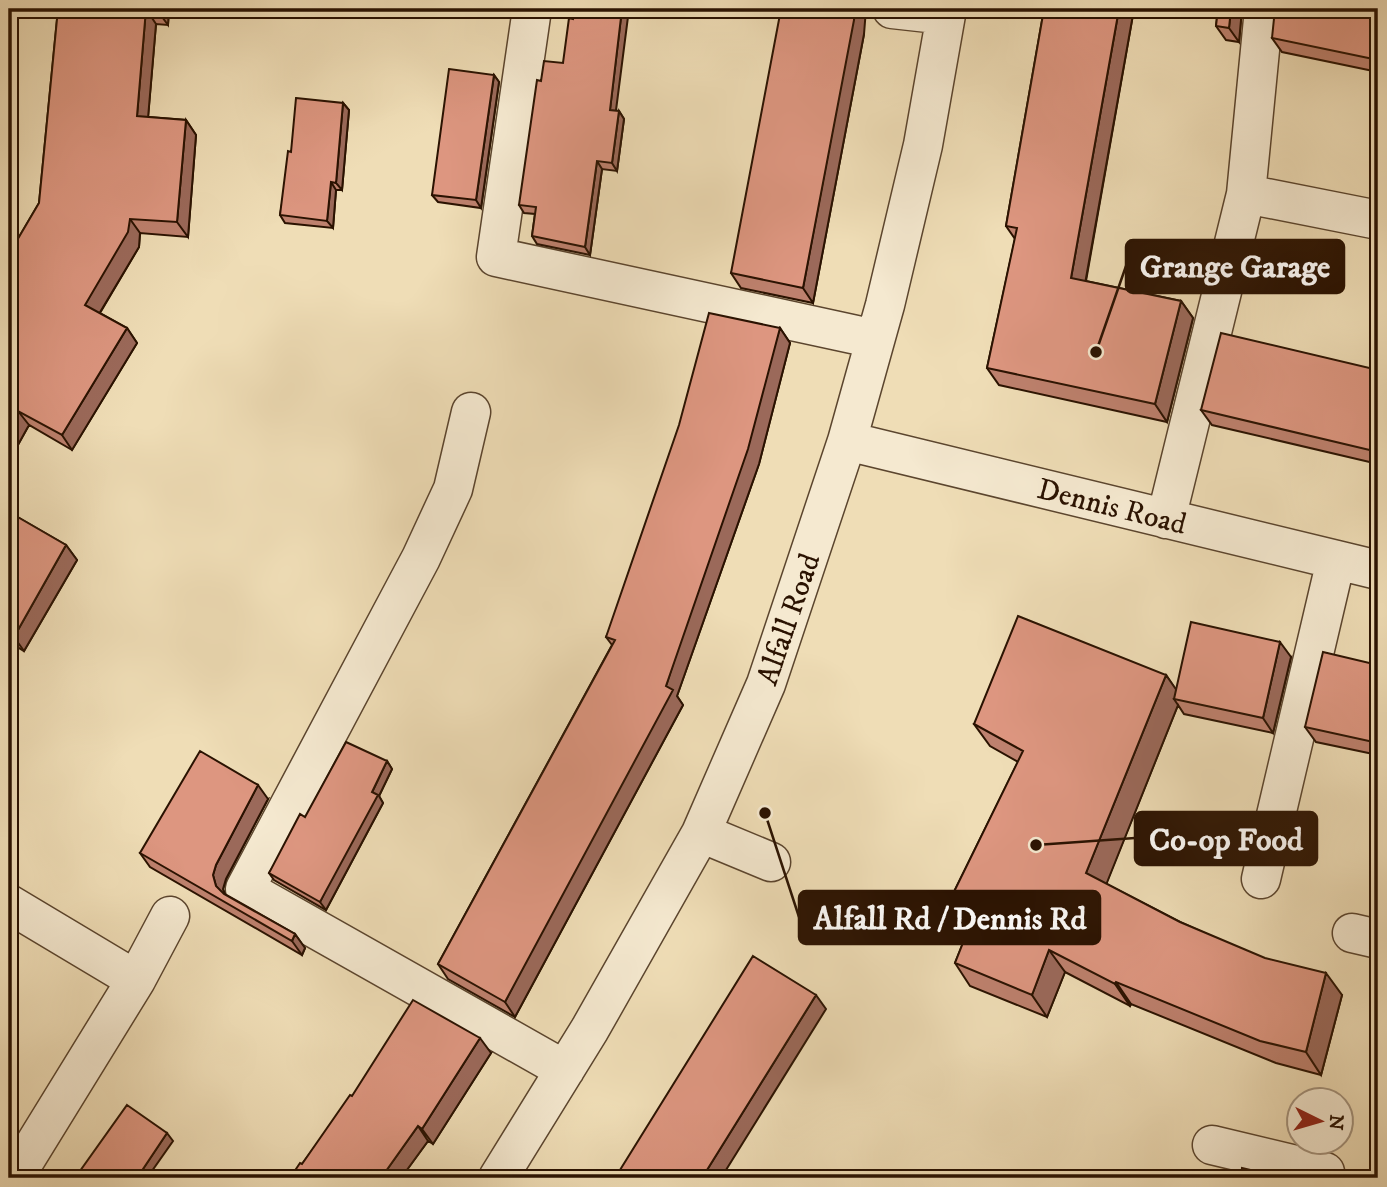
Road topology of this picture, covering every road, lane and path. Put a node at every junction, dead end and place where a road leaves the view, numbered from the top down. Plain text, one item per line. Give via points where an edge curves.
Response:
1 (532, 9) edge
2 (892, 9) edge
3 (1265, 9) edge
4 (946, 12) edge
5 (1246, 194) junction
6 (1378, 220) edge
7 (875, 339) junction
8 (471, 412) dead end
9 (847, 441) junction
10 (1166, 519) junction
11 (1336, 560) junction
12 (1378, 570) edge
13 (701, 833) junction
14 (771, 862) dead end
15 (1261, 879) dead end
16 (9, 904) edge
17 (170, 916) dead end
18 (136, 980) junction
19 (565, 1070) junction
20 (1212, 1145) dead end
21 (1334, 1176) edge
22 (14, 1178) edge
23 (498, 1178) edge

1 - 7 street via 496,257
2 - 4 street
3 - 5 street
4 - 7 street, Alfall Road via 923,145
5 - 6 street
5 - 10 street
7 - 9 street, Alfall Road
8 - 19 street via 453,489 421,558 245,889
9 - 10 street, Dennis Road
9 - 13 street, Alfall Road via 766,684
10 - 11 street, Dennis Road
11 - 12 street, Dennis Road
11 - 15 street
13 - 14 street
13 - 19 street, Alfall Road
16 - 18 street
17 - 18 street
18 - 22 street
19 - 23 street, Alfall Road
20 - 21 street

